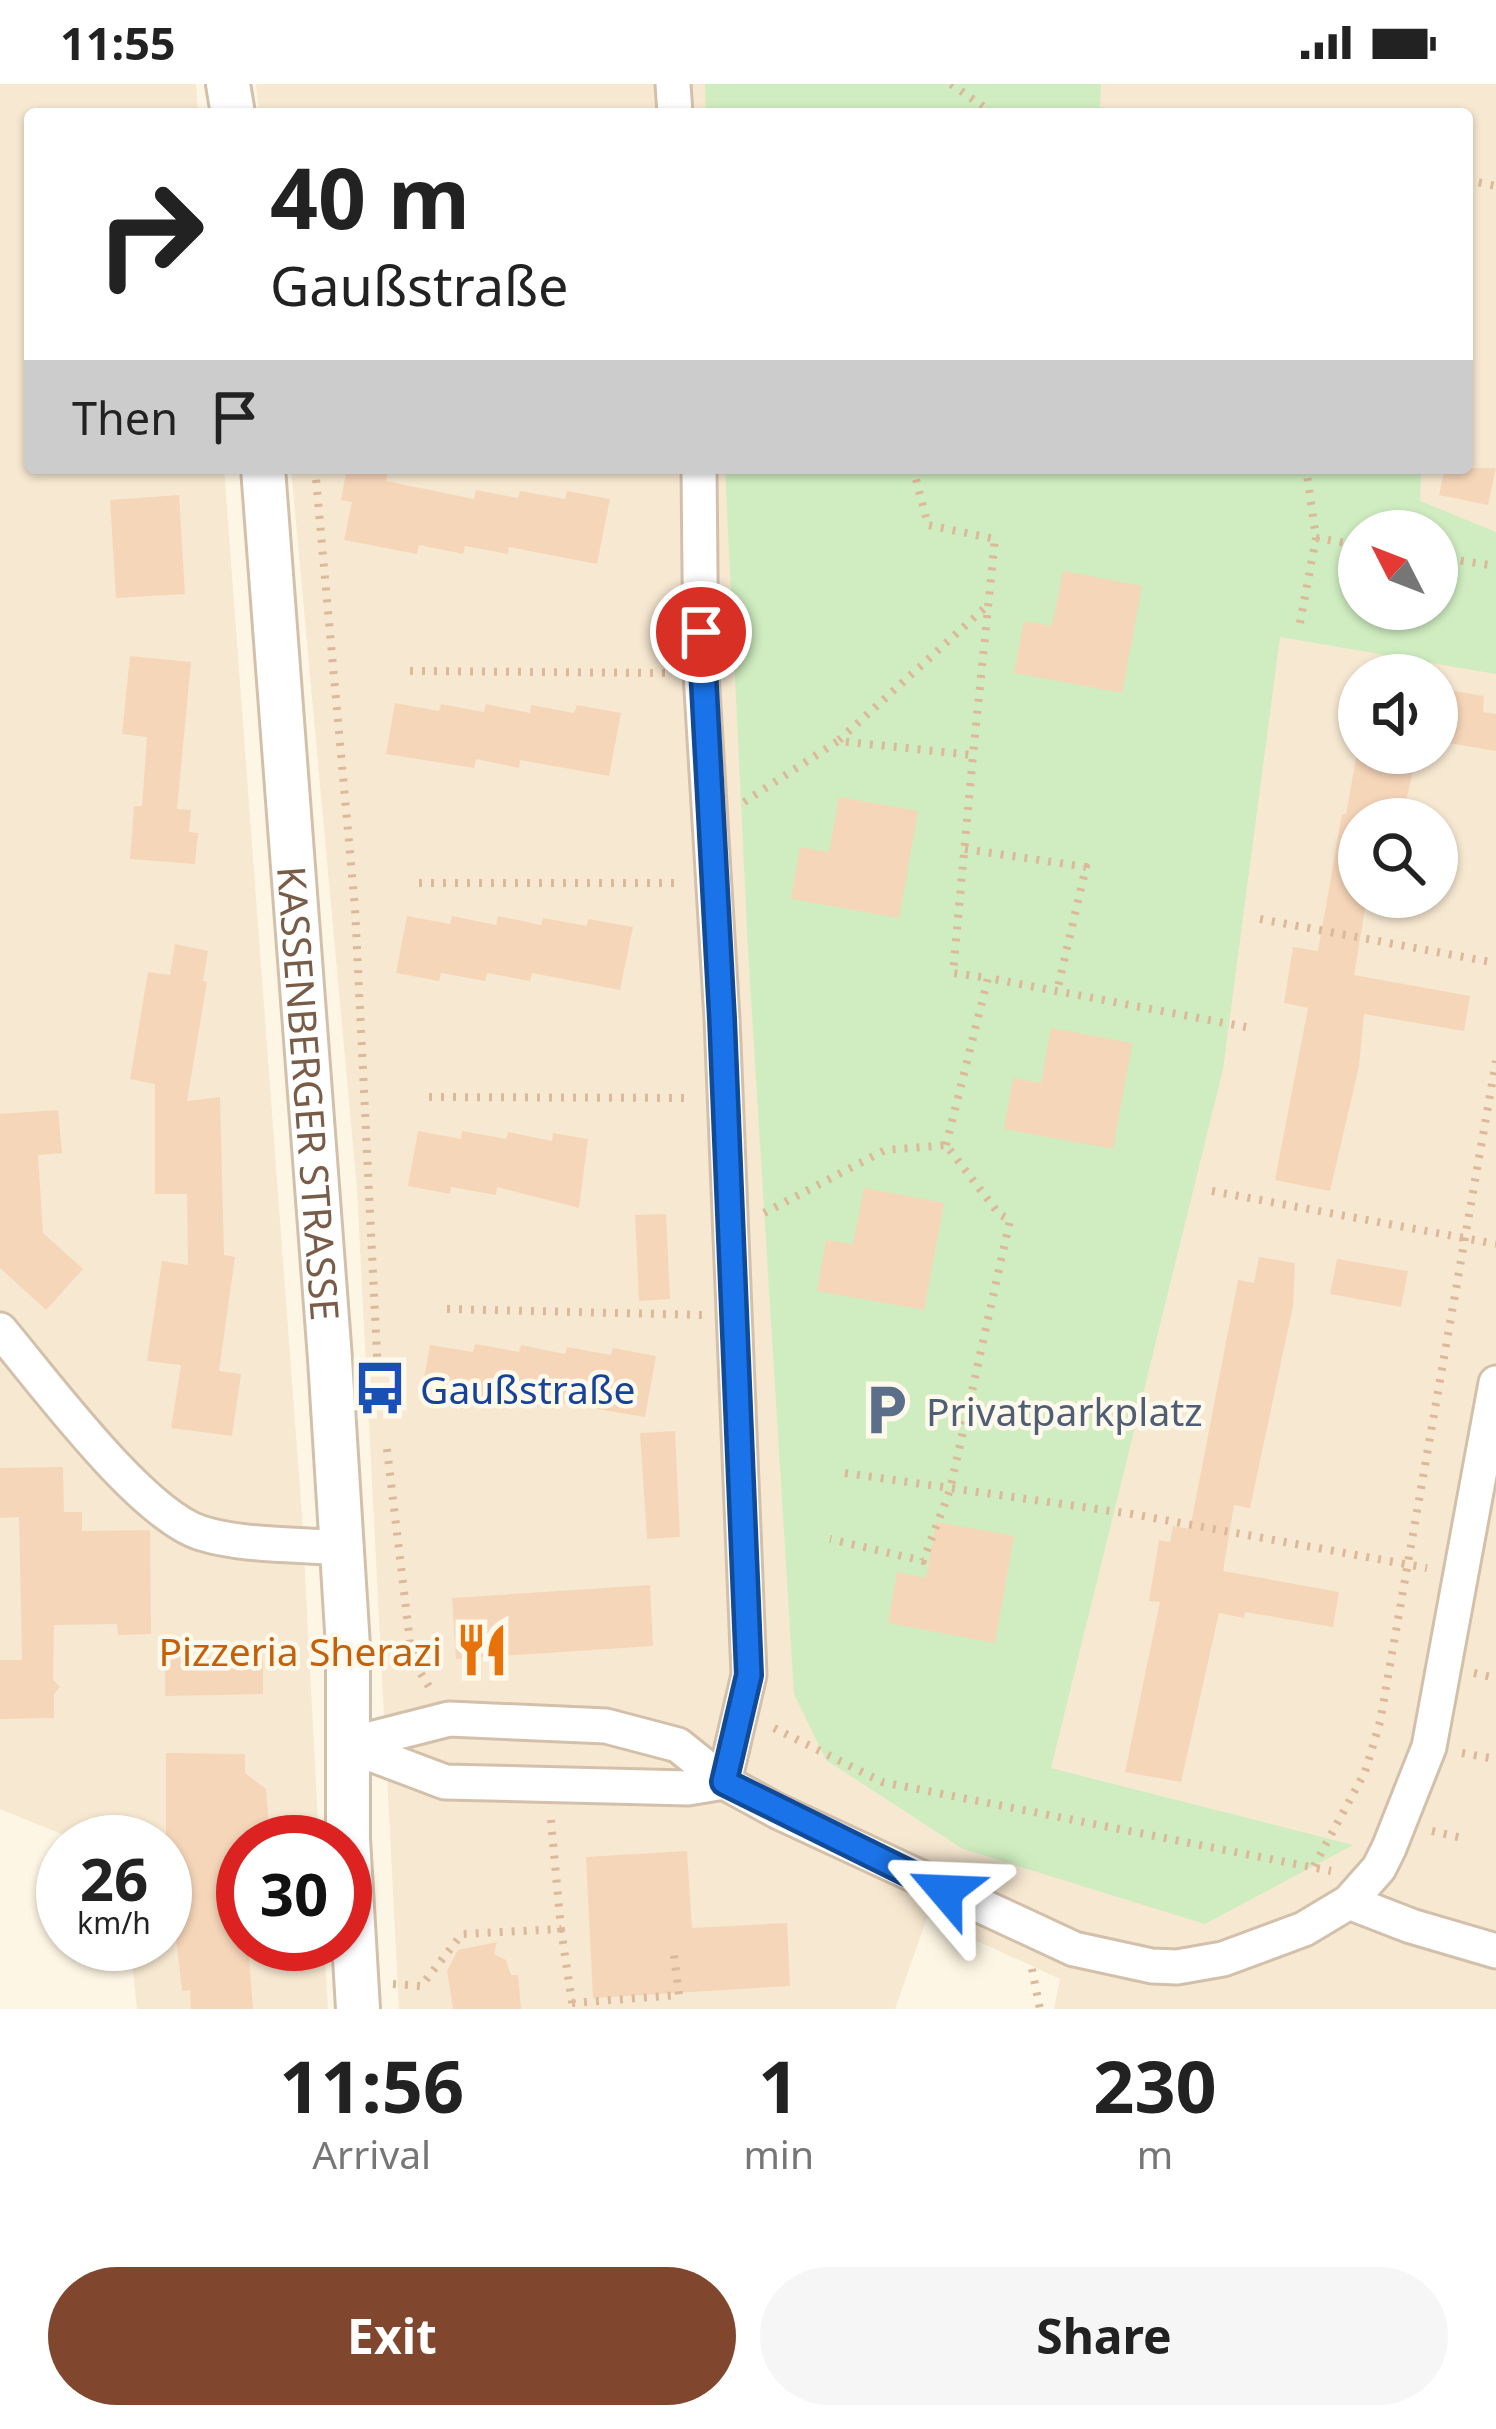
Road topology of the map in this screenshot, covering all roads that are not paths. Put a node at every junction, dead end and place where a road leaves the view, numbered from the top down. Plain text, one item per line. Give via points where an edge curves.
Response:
1 (263, 474) edge
2 (699, 474) edge
3 (0, 1330) edge
4 (1496, 1383) edge
5 (340, 1548) junction
6 (347, 1745) junction
7 (724, 1782) junction
8 (1358, 1892) junction
9 (1496, 1951) edge
10 (357, 1995) edge

1 - 5 street, KASSENBERGER STRASSE
2 - 7 street via 701,673 749,1675
3 - 5 street via 109,1459 186,1526
4 - 8 street via 1429,1747 1394,1836
5 - 6 street, KASSENBERGER STRASSE
6 - 7 street via 445,1782 688,1788
6 - 7 street via 449,1719 606,1726 678,1745
6 - 10 street, KASSENBERGER STRASSE
7 - 8 street via 1024,1930 1133,1964 1223,1959 1304,1929
8 - 9 street via 1412,1926

